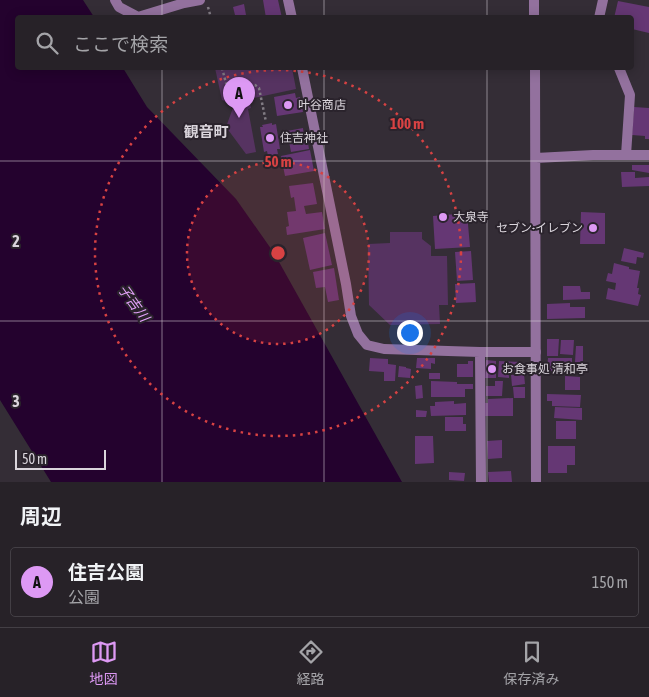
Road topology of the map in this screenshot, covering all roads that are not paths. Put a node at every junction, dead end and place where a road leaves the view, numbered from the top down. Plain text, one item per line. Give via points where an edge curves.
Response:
1 (115, 0) edge
2 (200, 0) edge
3 (288, 0) edge
4 (534, 0) edge
5 (602, 0) edge
6 (184, 2) edge
7 (134, 15) edge
8 (144, 15) edge
9 (291, 15) edge
10 (534, 15) edge
11 (600, 15) edge
12 (302, 70) edge
13 (535, 70) edge
14 (620, 70) edge
15 (626, 155) junction
16 (649, 155) edge
17 (536, 158) junction
18 (480, 352) junction
19 (536, 352) junction
20 (481, 482) edge
21 (536, 482) edge

1 - 7 street via 119,7
2 - 6 street
3 - 9 street
4 - 10 street
5 - 11 street
6 - 8 street
12 - 18 street via 351,316 358,334 367,345 384,350
13 - 17 street
14 - 15 street via 630,95
15 - 16 street
15 - 17 street
17 - 19 street
18 - 19 street
18 - 20 street
19 - 21 street

